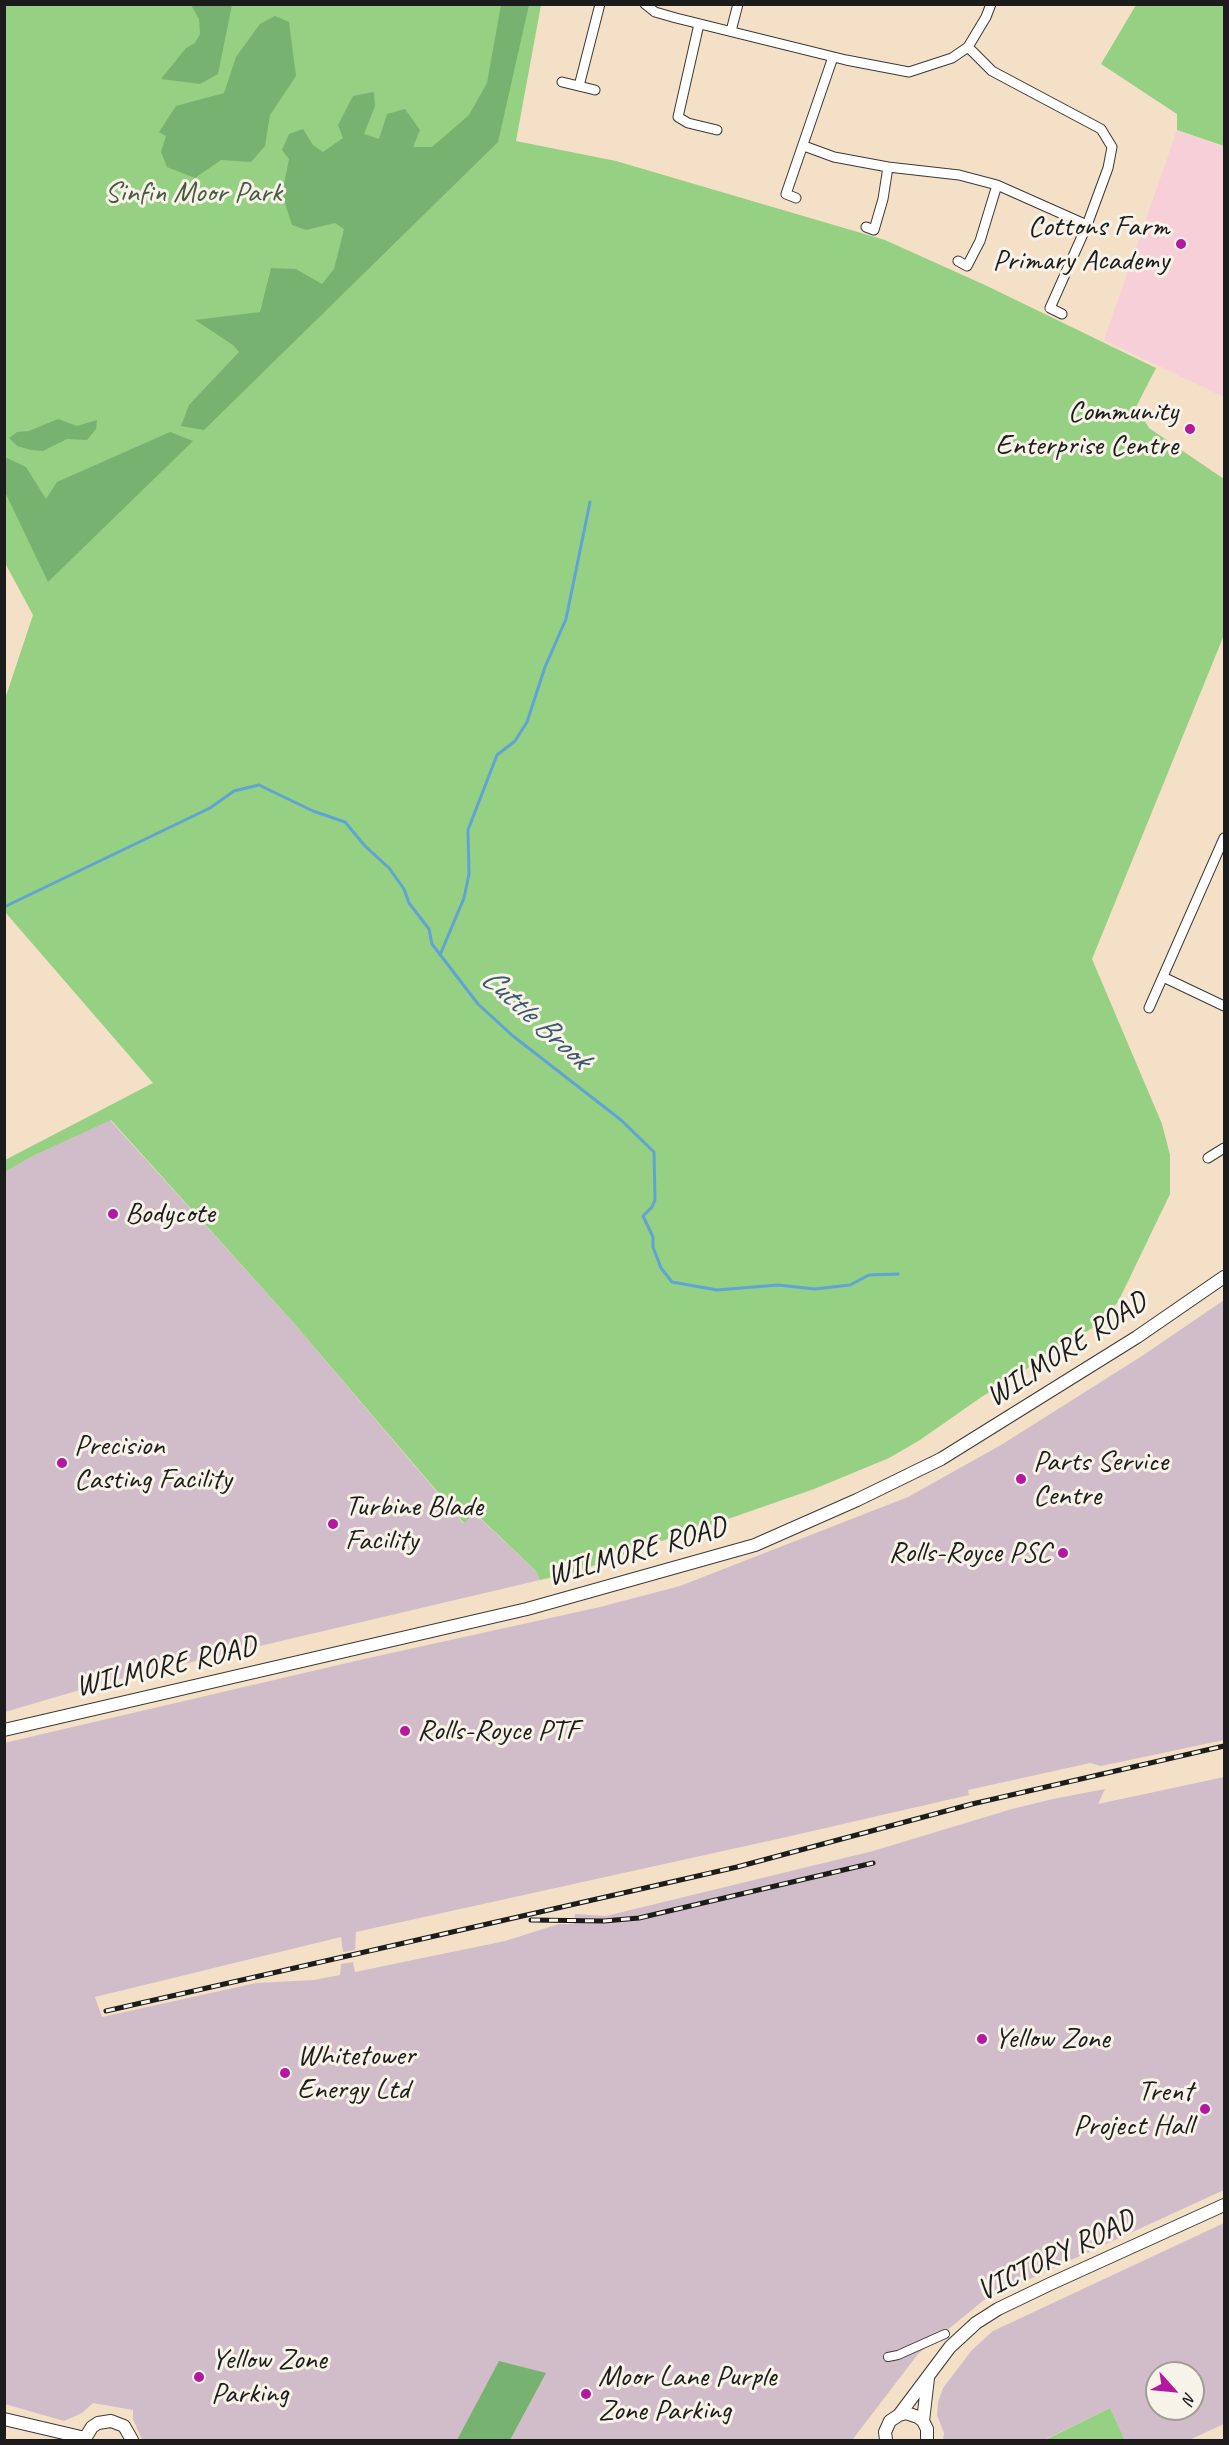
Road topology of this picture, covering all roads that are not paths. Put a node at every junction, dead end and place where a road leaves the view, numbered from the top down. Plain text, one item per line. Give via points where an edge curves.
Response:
1 (600, 4) edge
2 (645, 4) edge
3 (738, 4) edge
4 (991, 4) edge
5 (699, 24) junction
6 (731, 31) junction
7 (968, 47) junction
8 (833, 57) junction
9 (562, 82) dead end
10 (579, 86) junction
11 (595, 90) dead end
12 (717, 130) dead end
13 (804, 146) junction
14 (888, 167) junction
15 (998, 185) junction
16 (796, 198) dead end
17 (1087, 225) junction
18 (866, 227) dead end
19 (958, 261) dead end
20 (1062, 314) dead end
21 (1224, 838) edge
22 (1163, 977) junction
23 (1224, 1006) edge
24 (1149, 1008) dead end
25 (1224, 1148) edge
26 (1208, 1158) dead end
27 (1224, 1277) edge
28 (4, 1730) edge
29 (1224, 2205) edge
30 (945, 2334) dead end
31 (888, 2357) dead end
32 (928, 2377) junction
33 (899, 2415) junction
34 (4, 2419) edge
35 (922, 2421) junction
36 (84, 2439) edge
37 (132, 2440) edge
38 (886, 2440) edge
39 (927, 2440) edge

1 - 10 street
2 - 5 street via 655,12
3 - 6 street
4 - 7 street
5 - 6 street
5 - 12 street via 678,117
6 - 8 street
7 - 8 street via 952,58 909,72
7 - 17 street via 992,71 1101,129 1112,147
8 - 13 street
9 - 10 street
10 - 11 street
13 - 14 street via 834,157
13 - 16 street via 786,194
14 - 15 street
14 - 18 street via 884,199 874,230
15 - 17 street
15 - 19 street via 980,241 967,266
17 - 20 street via 1050,308
21 - 22 street
22 - 23 street
22 - 24 street
25 - 26 street
27 - 28 street, WILMORE ROAD via 1137,1337 941,1459 755,1545 527,1609
29 - 32 street, VICTORY ROAD via 998,2309 950,2347
30 - 31 street
32 - 33 street, VICTORY ROAD
32 - 35 street, VICTORY ROAD
33 - 35 street via 912,2414
33 - 38 street, VICTORY ROAD via 887,2426
34 - 36 street
35 - 39 street
36 - 37 street via 92,2427 111,2421 124,2426

